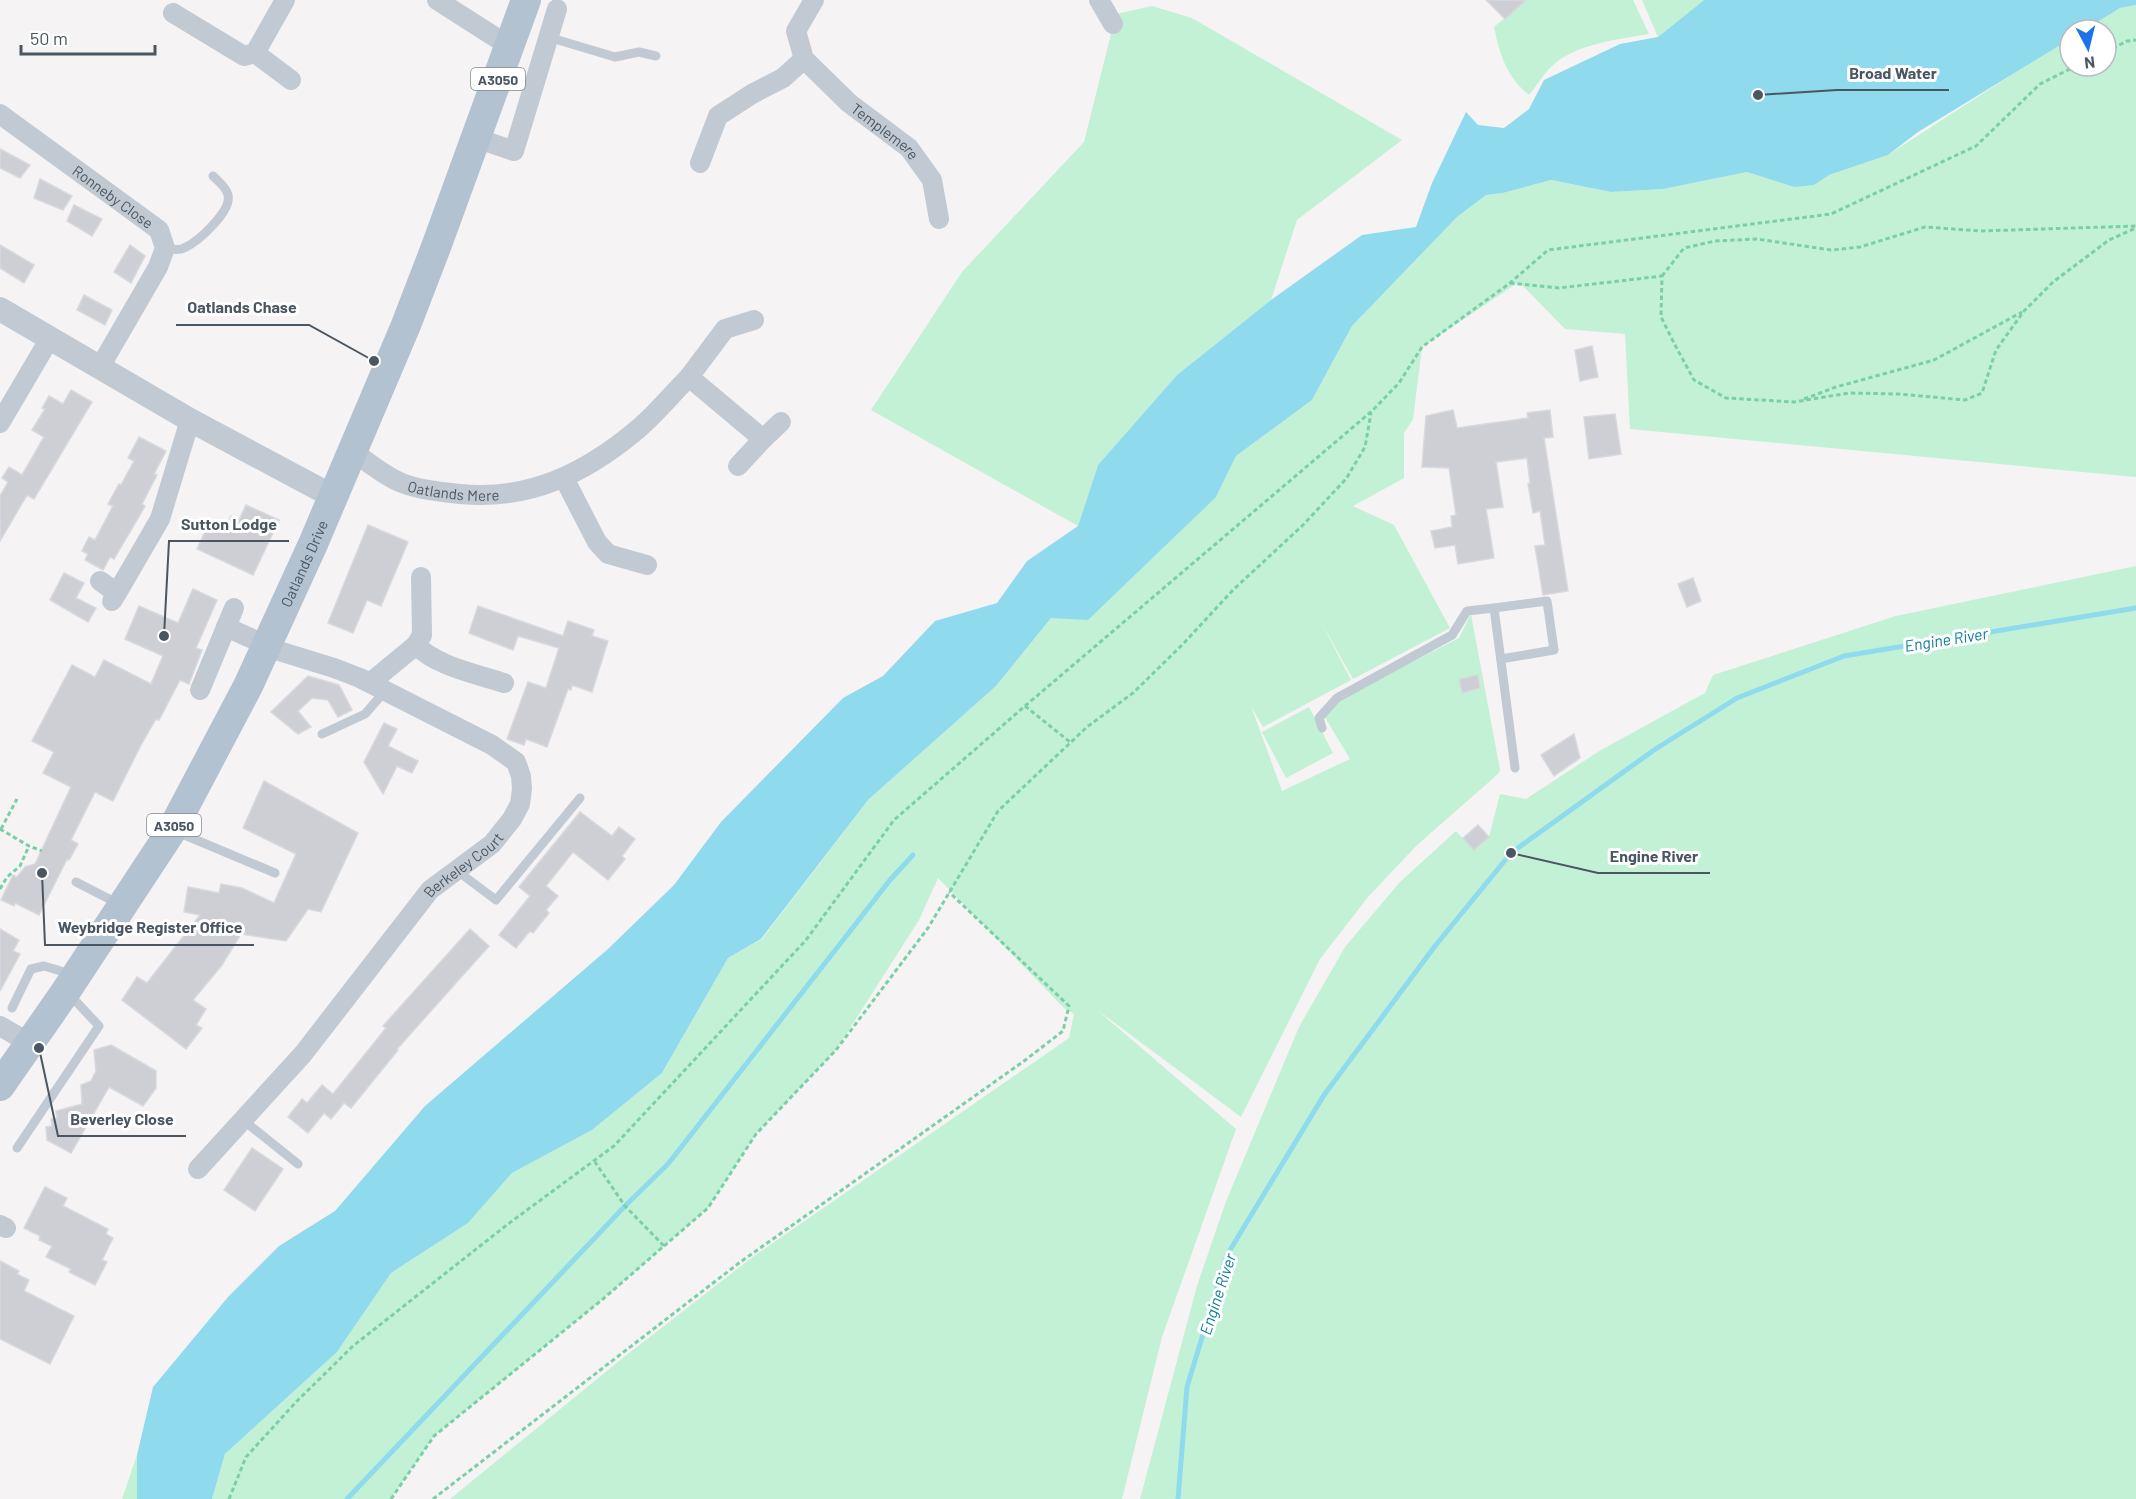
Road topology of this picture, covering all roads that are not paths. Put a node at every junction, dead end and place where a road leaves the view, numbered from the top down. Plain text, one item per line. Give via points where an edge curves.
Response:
1 (285, 0) edge
2 (437, 0) edge
3 (526, 0) edge
4 (814, 0) edge
5 (1099, 0) edge
6 (557, 9) dead end
7 (173, 13) dead end
8 (1113, 24) dead end
9 (548, 37) junction
10 (510, 44) junction
11 (255, 53) junction
12 (656, 56) dead end
13 (804, 59) junction
14 (291, 80) dead end
15 (0, 114) edge
16 (476, 138) junction
17 (700, 163) dead end
18 (213, 176) dead end
19 (939, 219) dead end
20 (165, 248) junction
21 (0, 309) edge
22 (754, 320) dead end
23 (50, 338) junction
24 (100, 367) junction
25 (689, 377) junction
26 (190, 420) junction
27 (781, 422) dead end
28 (0, 423) edge
29 (764, 439) junction
30 (352, 451) junction
31 (738, 466) dead end
32 (564, 478) junction
33 (332, 496) junction
34 (646, 565) dead end
35 (421, 577) dead end
36 (100, 581) dead end
37 (234, 608) dead end
38 (1494, 608) junction
39 (226, 627) junction
40 (267, 644) junction
41 (417, 645) junction
42 (1501, 658) junction
43 (504, 683) dead end
44 (378, 686) junction
45 (200, 690) dead end
46 (1322, 728) dead end
47 (322, 734) dead end
48 (1515, 768) dead end
49 (580, 798) dead end
50 (172, 830) junction
51 (456, 870) junction
52 (275, 873) dead end
53 (76, 882) dead end
54 (122, 905) junction
55 (71, 983) junction
56 (12, 1008) dead end
57 (0, 1026) edge
58 (29, 1043) junction
59 (0, 1086) edge
60 (243, 1120) junction
61 (17, 1148) dead end
62 (298, 1164) dead end
63 (198, 1169) dead end

1 - 11 street
2 - 10 street
3 - 10 main road, Oatlands Drive / A3050
4 - 13 street via 796,31
5 - 8 street
6 - 9 street
7 - 11 street via 244,56
9 - 12 lane via 615,57 639,52
9 - 16 street via 514,151
10 - 16 main road, Oatlands Drive / A3050
11 - 14 street
13 - 17 street via 783,78 718,116
13 - 19 street, Templemere via 849,103 909,148 932,180
15 - 20 street, Ronneby Close via 159,230
16 - 30 main road, Oatlands Drive / A3050 via 406,325
18 - 20 lane via 228,192 229,202 223,214 184,248
20 - 24 street
21 - 23 street
22 - 25 street, Oatlands Mere via 725,328
23 - 24 street
23 - 28 street
24 - 26 street
25 - 29 street
25 - 32 street, Oatlands Mere via 639,428 599,459
26 - 33 street
26 - 36 street via 160,519 115,597
27 - 29 street
29 - 31 street
30 - 32 street, Oatlands Mere via 401,482 440,492 483,497 524,492
30 - 33 main road, Oatlands Drive / A3050
32 - 34 street via 597,542 608,554
33 - 40 main road, Oatlands Drive / A3050
35 - 41 street via 422,635
37 - 39 street
38 - 42 lane
38 - 42 lane via 1547,601 1554,650
38 - 46 lane via 1467,611 1452,635 1337,698 1319,718
39 - 40 street, Berkeley Court
39 - 45 street
40 - 44 street, Berkeley Court
40 - 50 main road, Oatlands Drive / A3050
41 - 43 street via 435,660
41 - 44 street
42 - 48 lane
44 - 47 lane via 365,714
44 - 51 street, Berkeley Court via 516,762 522,789 512,819 492,844
49 - 51 lane via 496,900
50 - 52 lane
50 - 54 main road, Oatlands Drive / A3050
51 - 60 street, Berkeley Court via 430,890 303,1054
53 - 54 lane
54 - 55 main road, Oatlands Drive / A3050
55 - 56 lane via 44,966 31,969
55 - 58 main road, Oatlands Drive / A3050
55 - 61 lane via 99,1026
57 - 58 street
58 - 59 main road, Oatlands Drive / A3050
60 - 62 lane
60 - 63 street, Berkeley Court

